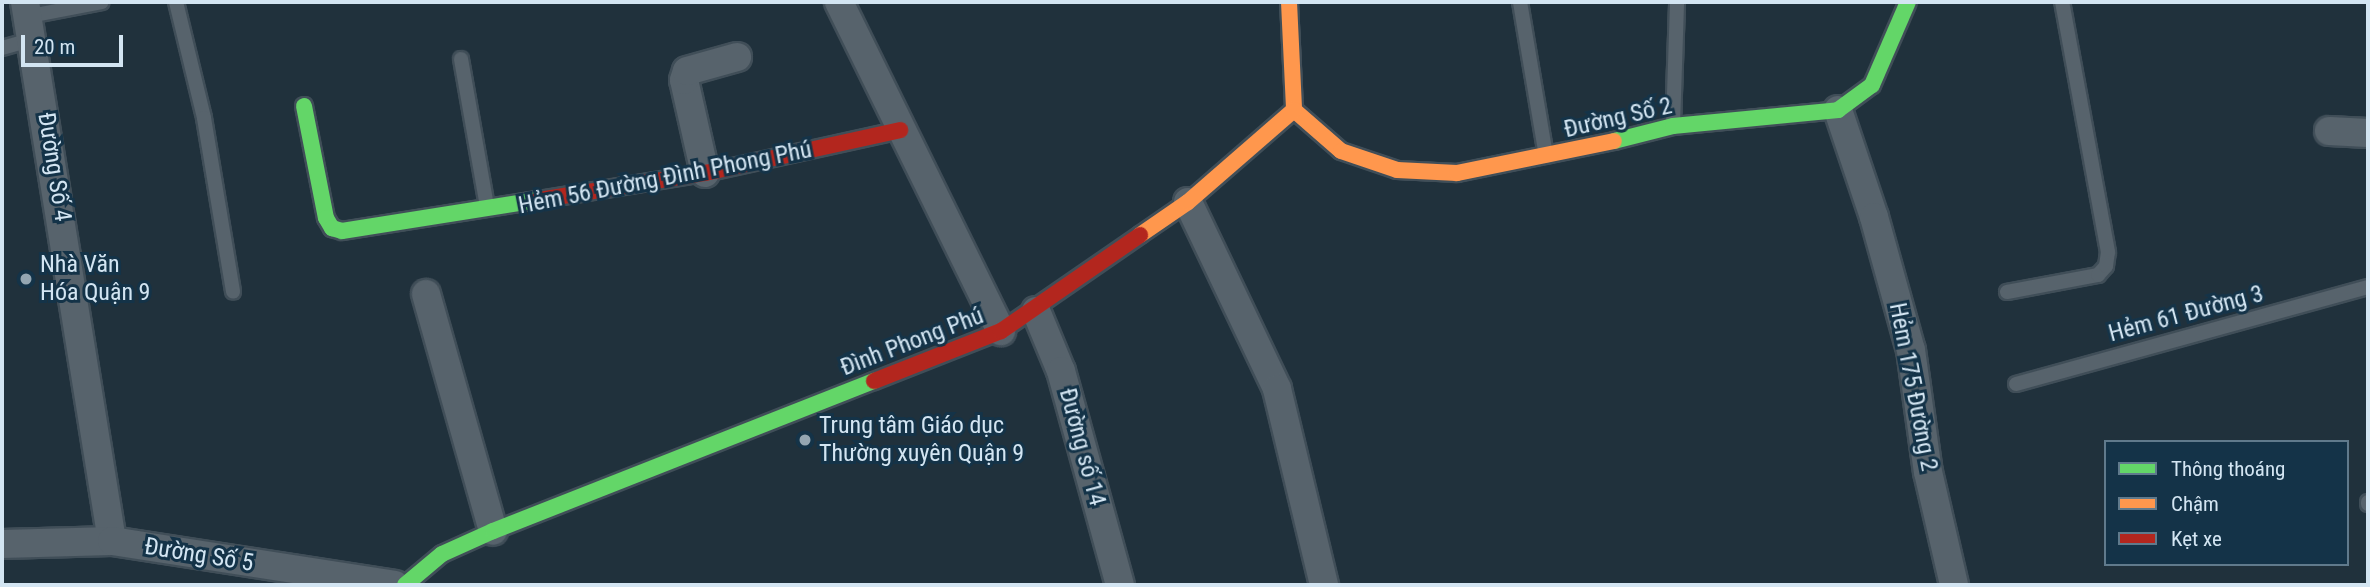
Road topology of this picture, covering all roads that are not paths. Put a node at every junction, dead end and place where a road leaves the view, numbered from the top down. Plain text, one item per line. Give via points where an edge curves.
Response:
1 (102, 2) edge
2 (176, 2) edge
3 (839, 2) edge
4 (1289, 2) edge
5 (1520, 2) edge
6 (1677, 2) edge
7 (1908, 2) edge
8 (2062, 2) edge
9 (30, 19) edge
10 (2, 48) edge
11 (737, 57) dead end
12 (461, 59) dead end
13 (304, 106) dead end
14 (1294, 110) junction
15 (1838, 110) junction
16 (1673, 126) junction
17 (900, 130) junction
18 (2329, 131) dead end
19 (2368, 133) edge
20 (1546, 158) junction
21 (705, 173) junction
22 (1188, 202) junction
23 (488, 211) junction
24 (2368, 287) edge
25 (233, 292) dead end
26 (2007, 292) dead end
27 (426, 294) dead end
28 (1036, 311) junction
29 (1001, 331) junction
30 (2016, 384) dead end
31 (493, 531) junction
32 (112, 541) junction
33 (2, 544) edge
34 (396, 585) edge
35 (405, 585) edge
36 (1120, 585) edge
37 (1324, 585) edge
38 (1954, 585) edge

1 - 9 lane
2 - 25 lane via 204,118
3 - 17 street
4 - 14 street
5 - 20 lane
6 - 16 lane
7 - 15 street via 1872,85
8 - 26 lane via 2108,252 2106,265 2098,275
9 - 10 lane
9 - 32 street, Đường Số 4
11 - 21 street via 687,71 684,80
12 - 23 lane
13 - 23 street, Hẻm 56 Đường Đình Phong Phú via 320,197 332,228 351,231
14 - 20 street, Đường Số 2 via 1341,151 1397,170 1457,173
14 - 22 street, Đình Phong Phú
15 - 16 street, Đường Số 2
15 - 38 street, Hẻm 175 Đường 2 via 1911,350 1928,472
16 - 20 street, Đường Số 2
17 - 21 street, Hẻm 56 Đường Đình Phong Phú
17 - 29 street
18 - 19 street
21 - 23 street, Hẻm 56 Đường Đình Phong Phú
22 - 28 street, Đình Phong Phú
22 - 37 street via 1277,389
24 - 30 lane, Hẻm 61 Đường 3
27 - 31 street
28 - 29 street, Đình Phong Phú
28 - 36 street, Đường số 14 via 1061,371
29 - 31 street, Đình Phong Phú
31 - 35 street, Đình Phong Phú via 442,554
32 - 33 street, Đường Số 5
32 - 34 street, Đường Số 5

